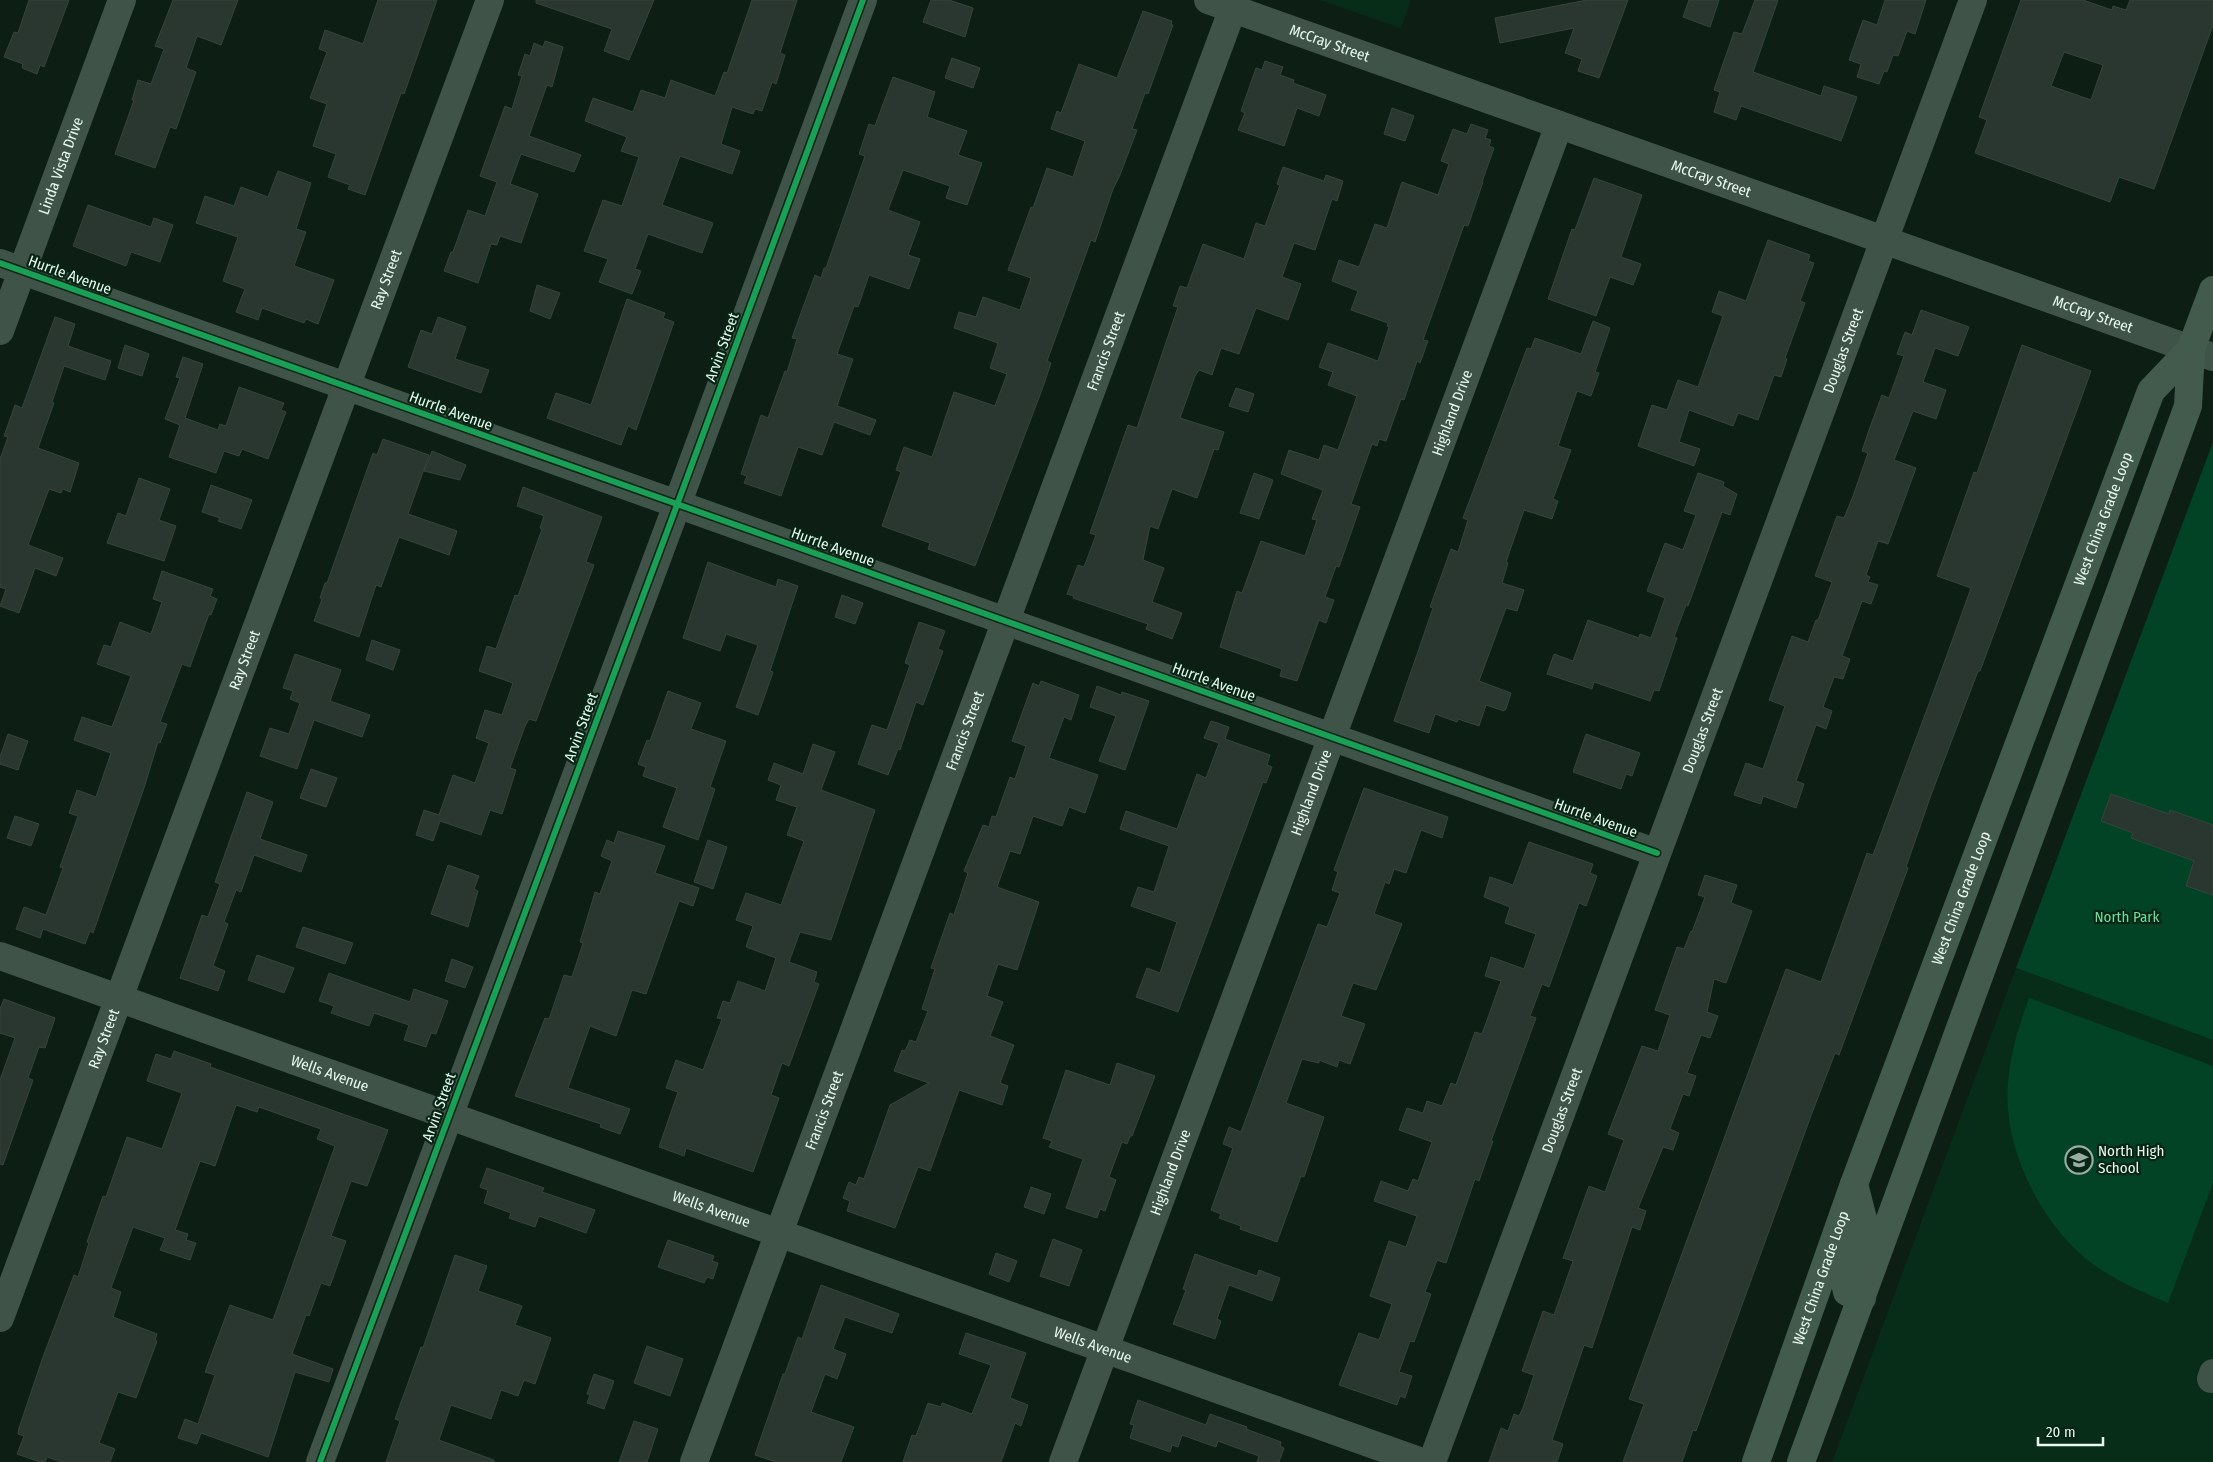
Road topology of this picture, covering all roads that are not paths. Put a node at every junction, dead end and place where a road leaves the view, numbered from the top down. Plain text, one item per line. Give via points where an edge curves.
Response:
1 (122, 0) edge
2 (490, 0) edge
3 (863, 0) edge
4 (1973, 0) edge
5 (1226, 3) edge
6 (1559, 124) junction
7 (1884, 240) junction
8 (11, 267) edge
9 (2213, 290) edge
10 (0, 331) edge
11 (2202, 353) edge
12 (348, 387) junction
13 (678, 504) junction
14 (1007, 622) junction
15 (1332, 737) junction
16 (1657, 853) junction
17 (0, 956) edge
18 (119, 998) junction
19 (449, 1116) junction
20 (1854, 1184) junction
21 (779, 1234) junction
22 (1862, 1298) junction
23 (0, 1318) edge
24 (1105, 1350) junction
25 (320, 1462) edge
26 (694, 1462) edge
27 (1063, 1462) edge
28 (1422, 1462) edge
29 (1432, 1462) edge
30 (1756, 1462) edge
31 (1801, 1462) edge

1 - 8 street, Linda Vista Drive
2 - 12 street, Ray Street
3 - 13 street, Arvin Street
4 - 7 street, Douglas Street
5 - 6 street, McCray Street
5 - 14 street, Francis Street
6 - 7 street, McCray Street
6 - 15 street, Highland Drive
7 - 11 street, McCray Street
7 - 16 street, Douglas Street
8 - 10 street, Linda Vista Drive
8 - 12 street, Hurrle Avenue
9 - 11 main road, West China Grade Loop
11 - 20 main road, West China Grade Loop via 2151,391
11 - 22 main road, West China Grade Loop via 2188,406
12 - 13 street, Hurrle Avenue
12 - 18 street, Ray Street
13 - 14 street, Hurrle Avenue
13 - 19 street, Arvin Street
14 - 15 street, Hurrle Avenue
14 - 21 street, Francis Street
15 - 16 street, Hurrle Avenue
15 - 24 street, Highland Drive
16 - 29 street, Douglas Street
17 - 18 street, Wells Avenue
18 - 19 street, Wells Avenue
18 - 23 street, Ray Street
19 - 21 street, Wells Avenue
19 - 25 street, Arvin Street
20 - 22 main road via 1865,1227 1845,1283 1847,1292
20 - 30 main road, West China Grade Loop
21 - 24 street, Wells Avenue
21 - 26 street, Francis Street
22 - 31 main road, West China Grade Loop
24 - 27 street, Highland Drive
24 - 28 street, Wells Avenue

